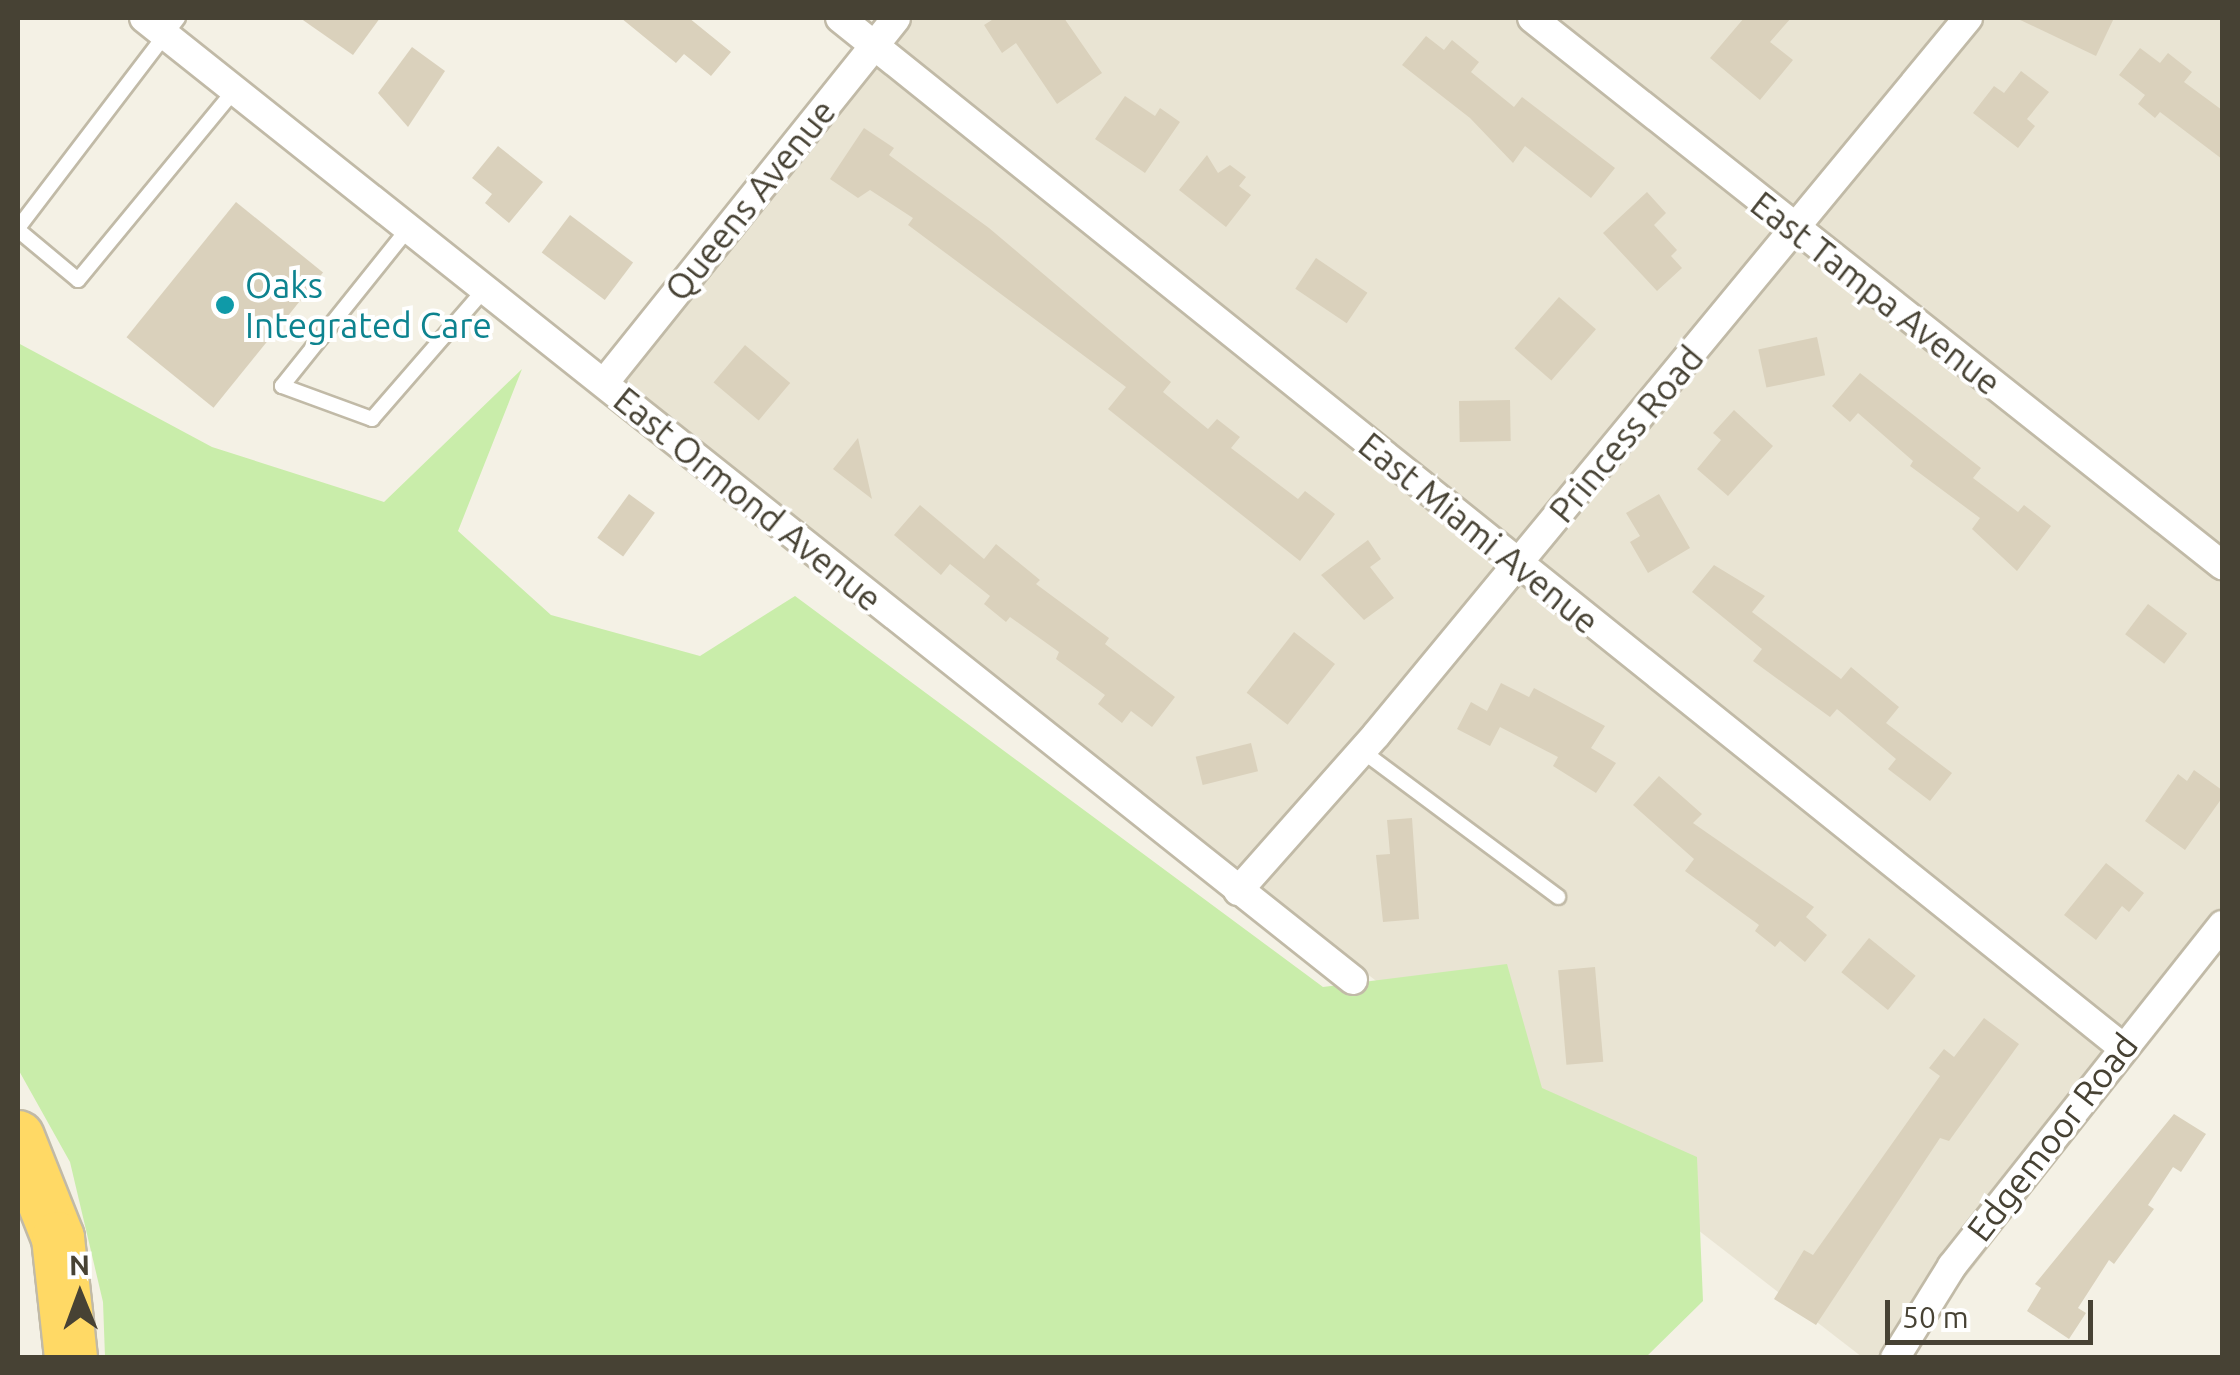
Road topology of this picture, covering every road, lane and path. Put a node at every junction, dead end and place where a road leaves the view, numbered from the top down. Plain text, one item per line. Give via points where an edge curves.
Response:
1 (840, 18) edge
2 (896, 18) edge
3 (1532, 18) edge
4 (1968, 18) edge
5 (162, 23) edge
6 (874, 45) junction
7 (232, 93) junction
8 (18, 229) edge
9 (407, 230) junction
10 (1794, 230) junction
11 (484, 290) junction
12 (604, 383) junction
13 (1518, 565) junction
14 (2222, 565) edge
15 (1360, 750) junction
16 (1238, 891) junction
17 (1558, 897) dead end
18 (2222, 925) edge
19 (1353, 980) dead end
20 (2120, 1046) junction
21 (18, 1137) edge
22 (71, 1358) edge
23 (1895, 1358) edge

1 - 6 street, East Miami Avenue
2 - 6 street, Queens Avenue
3 - 10 street, East Tampa Avenue
4 - 10 street, Princess Road
5 - 7 street, East Ormond Avenue
5 - 8 lane
6 - 12 street, Queens Avenue
6 - 13 street, East Miami Avenue
7 - 8 lane via 78,280
7 - 9 street, East Ormond Avenue
9 - 11 street, East Ormond Avenue
9 - 11 lane via 282,386 372,419
10 - 13 street, Princess Road
10 - 14 street, East Tampa Avenue
11 - 12 street, East Ormond Avenue
12 - 16 street, East Ormond Avenue
13 - 15 street, Princess Road
13 - 20 street, East Miami Avenue
15 - 16 street, Princess Road
15 - 17 lane
16 - 19 street, East Ormond Avenue
18 - 20 street, Edgemoor Road
20 - 23 street, Edgemoor Road via 1952,1266
21 - 22 highway via 58,1238

